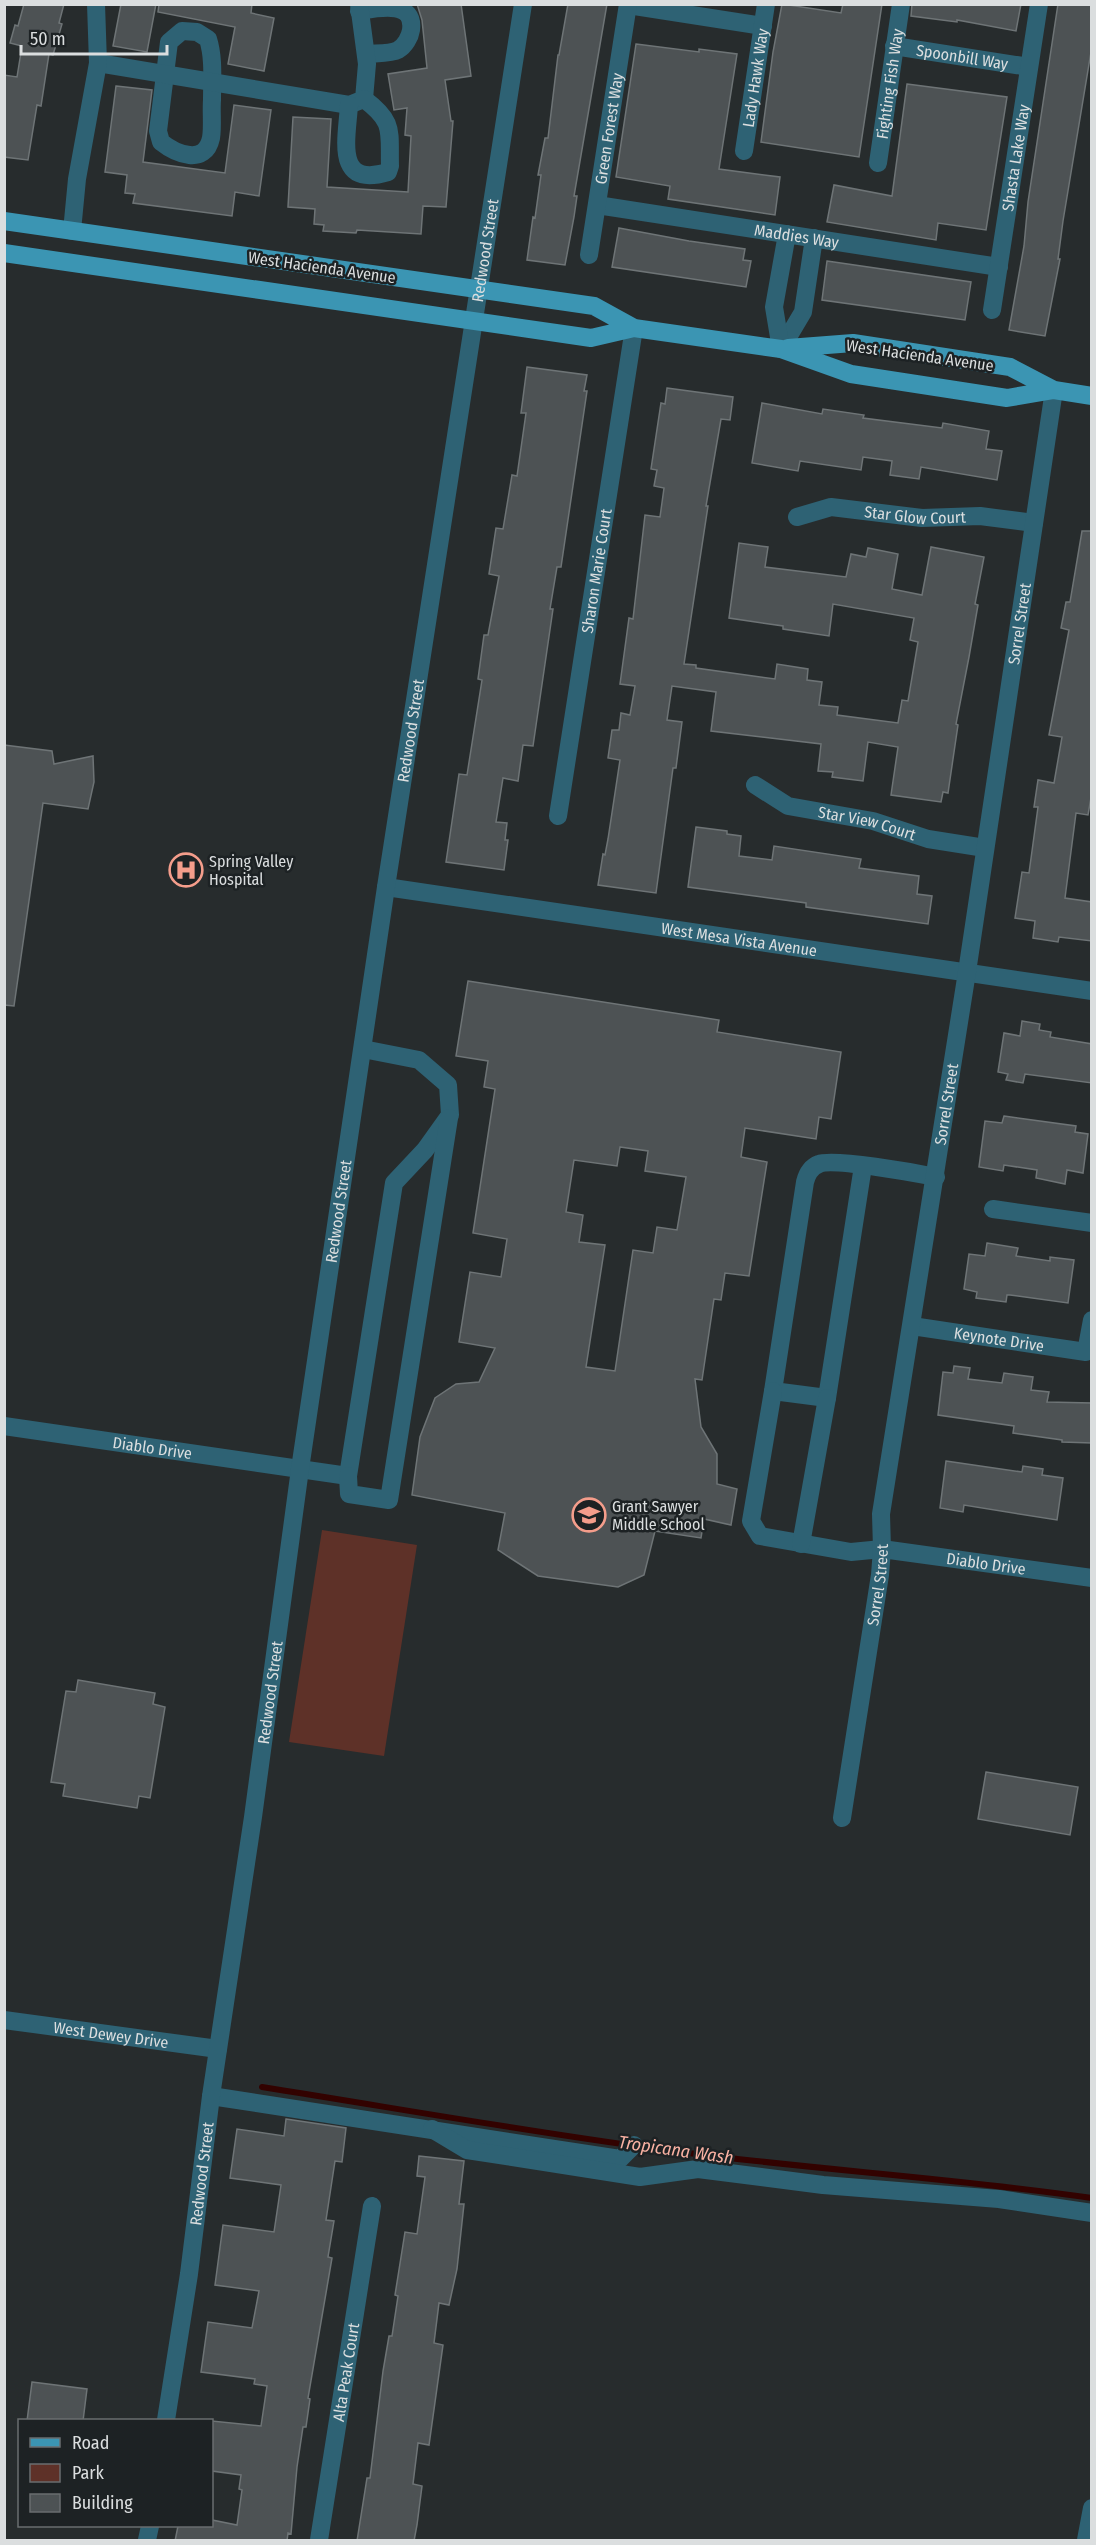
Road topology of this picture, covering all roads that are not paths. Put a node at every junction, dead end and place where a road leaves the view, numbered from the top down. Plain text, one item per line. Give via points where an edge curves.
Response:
1 (96, 4) edge
2 (523, 4) edge
3 (766, 4) edge
4 (901, 4) edge
5 (1039, 4) edge
6 (628, 5) edge
7 (359, 8) edge
8 (763, 26) junction
9 (894, 46) junction
10 (366, 54) junction
11 (98, 63) junction
12 (1029, 67) junction
13 (164, 74) junction
14 (212, 82) junction
15 (744, 151) dead end
16 (878, 163) dead end
17 (597, 205) junction
18 (4, 221) edge
19 (72, 231) junction
20 (787, 234) junction
21 (813, 238) junction
22 (4, 253) edge
23 (589, 255) dead end
24 (999, 267) junction
25 (479, 290) junction
26 (992, 310) dead end
27 (474, 321) junction
28 (634, 328) junction
29 (781, 349) junction
30 (1054, 390) junction
31 (1092, 396) edge
32 (797, 517) dead end
33 (1034, 523) junction
34 (755, 785) dead end
35 (558, 816) dead end
36 (985, 848) junction
37 (386, 887) junction
38 (967, 972) junction
39 (1092, 991) edge
40 (363, 1049) junction
41 (450, 1115) junction
42 (863, 1166) junction
43 (936, 1177) junction
44 (993, 1209) dead end
45 (1092, 1223) edge
46 (1092, 1320) edge
47 (912, 1326) junction
48 (772, 1390) junction
49 (827, 1398) junction
50 (4, 1426) edge
51 (300, 1469) junction
52 (348, 1476) junction
53 (801, 1544) junction
54 (882, 1549) junction
55 (1092, 1578) edge
56 (842, 1818) dead end
57 (4, 2020) edge
58 (218, 2049) junction
59 (211, 2096) junction
60 (432, 2129) junction
61 (634, 2145) dead end
62 (372, 2206) dead end
63 (1092, 2213) edge
64 (166, 2419) edge
65 (1092, 2508) edge
66 (320, 2541) edge
67 (1086, 2541) edge

1 - 11 street
2 - 25 street, Redwood Street
3 - 8 street, Lady Hawk Way
4 - 9 street, Fighting Fish Way
5 - 12 street, Shasta Lake Way
6 - 8 street
6 - 17 street, Green Forest Way
7 - 10 street
7 - 10 street via 396,9 407,12 412,21 411,33 397,51
8 - 15 street, Lady Hawk Way
9 - 12 street, Spoonbill Way
9 - 16 street, Fighting Fish Way
10 - 14 street via 356,102
11 - 13 street
11 - 19 street via 77,179
12 - 24 street, Shasta Lake Way
13 - 14 street
13 - 14 street via 169,42 182,31 197,32 208,39 212,52
13 - 14 street via 158,131 161,142 183,156 197,154 211,139
17 - 20 street, Maddies Way
17 - 23 street, Green Forest Way
18 - 19 main road, West Hacienda Avenue
19 - 25 main road, West Hacienda Avenue
20 - 21 street, Maddies Way
20 - 29 street via 774,307
21 - 24 street, Maddies Way
21 - 29 street via 803,312
22 - 27 main road, West Hacienda Avenue
24 - 26 street, Shasta Lake Way
25 - 27 street, Redwood Street
25 - 28 main road, West Hacienda Avenue via 594,306
27 - 28 main road, West Hacienda Avenue via 591,338
27 - 37 street, Redwood Street
28 - 29 main road, West Hacienda Avenue
28 - 35 street, Sharon Marie Court
29 - 30 main road, West Hacienda Avenue via 851,374 1007,398
29 - 30 main road, West Hacienda Avenue via 853,343 1010,367
30 - 31 main road, West Hacienda Avenue
30 - 33 street, Sorrel Street
32 - 33 street, Star Glow Court via 831,507 922,518 980,516
33 - 36 street, Sorrel Street
34 - 36 street, Star View Court via 788,806 873,821 928,839
36 - 38 street, Sorrel Street
37 - 38 street, West Mesa Vista Avenue
37 - 40 street, Redwood Street
38 - 39 street, West Mesa Vista Avenue
38 - 43 street, Sorrel Street
40 - 41 street via 418,1060 448,1085
40 - 51 street, Redwood Street
41 - 52 street via 394,1184
41 - 52 street via 390,1500 349,1494
42 - 43 street, Diablo Drive
42 - 48 street, Diablo Drive via 821,1163 807,1176
42 - 49 street
43 - 47 street, Sorrel Street
44 - 45 street
46 - 47 street, Keynote Drive via 1086,1352
47 - 54 street, Sorrel Street via 881,1514
48 - 49 street
48 - 53 street, Diablo Drive via 751,1521 760,1536
49 - 53 street
50 - 51 street, Diablo Drive
51 - 52 street, Diablo Drive
51 - 58 street, Redwood Street
53 - 54 street, Diablo Drive via 851,1552
54 - 55 street, Diablo Drive
54 - 56 street, Sorrel Street
57 - 58 street, West Dewey Drive
58 - 59 street, Redwood Street
59 - 60 street
59 - 64 street, Redwood Street
60 - 61 street via 620,2159
60 - 63 street via 467,2150 640,2177 698,2169 823,2185 999,2199
62 - 66 street, Alta Peak Court
65 - 67 street

